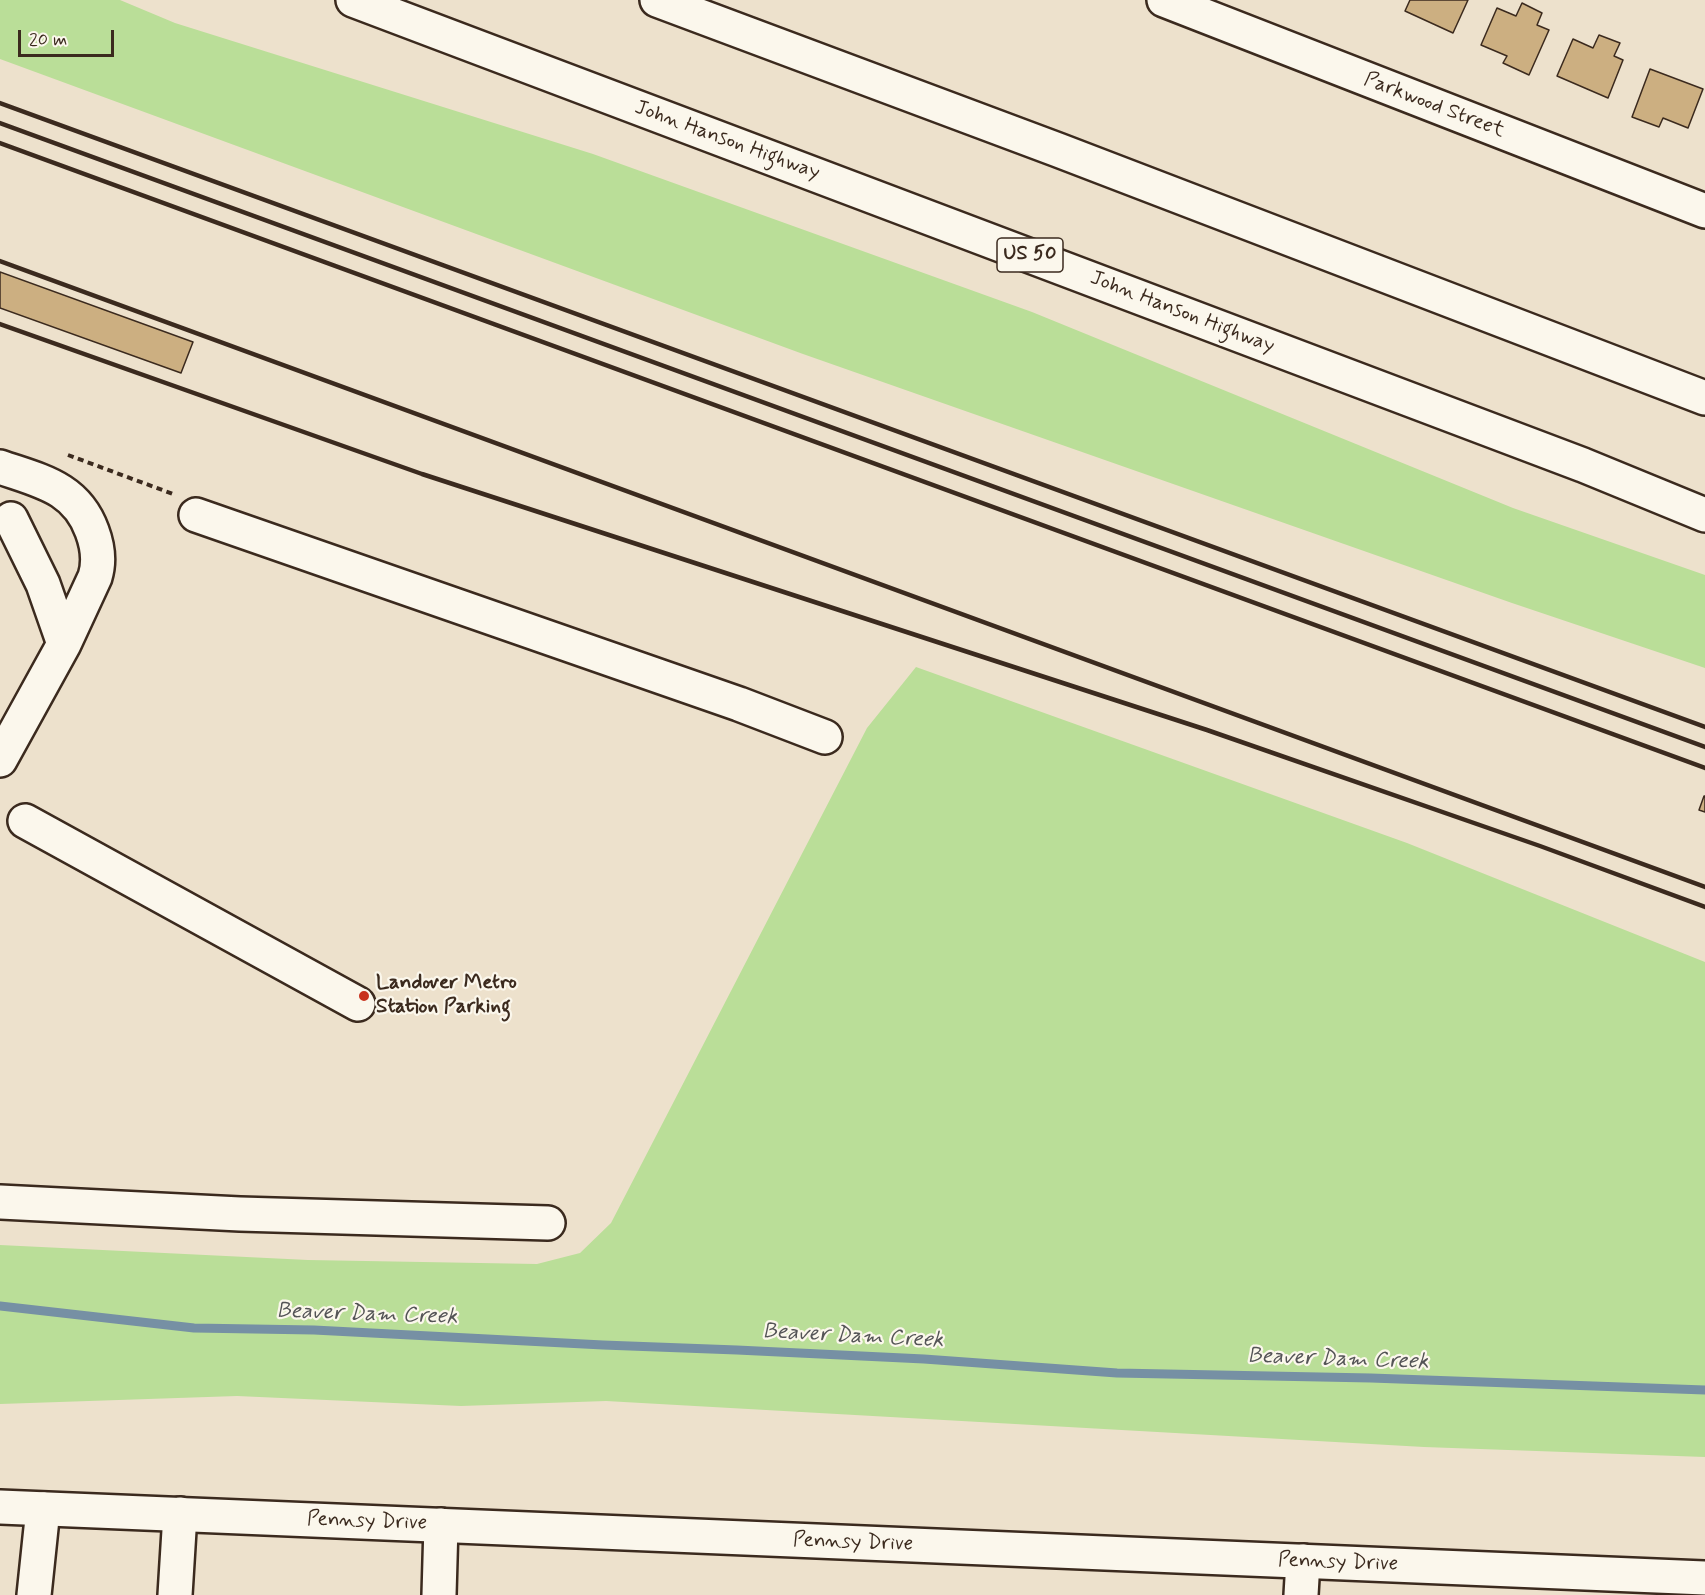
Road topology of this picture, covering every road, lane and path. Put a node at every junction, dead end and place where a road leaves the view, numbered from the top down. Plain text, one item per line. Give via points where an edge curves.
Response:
1 (353, 0) edge
2 (657, 0) edge
3 (1164, 0) edge
4 (1705, 211) edge
5 (1705, 398) edge
6 (60, 453) dead end
7 (0, 467) edge
8 (185, 504) joint
9 (1705, 515) edge
10 (10, 519) dead end
11 (63, 644) junction
12 (825, 737) dead end
13 (0, 760) edge
14 (25, 821) dead end
15 (358, 1004) dead end
16 (0, 1202) edge
17 (548, 1223) dead end
18 (0, 1507) edge
19 (43, 1509) junction
20 (180, 1514) junction
21 (441, 1526) junction
22 (1303, 1561) junction
23 (1705, 1578) edge
24 (34, 1595) edge
25 (175, 1595) edge
26 (439, 1595) edge
27 (1301, 1595) edge

1 - 9 main road, John Hanson Highway / US 50 via 1583,465
2 - 5 main road
3 - 4 main road, Parkwood Street
6 - 8 path
7 - 11 main road via 65,492 83,512 93,532 98,567
8 - 12 main road
10 - 11 main road via 46,593
11 - 13 main road
14 - 15 main road
16 - 17 main road
18 - 19 main road, Pennsy Drive
19 - 20 main road, Pennsy Drive
19 - 24 main road
20 - 21 main road, Pennsy Drive
20 - 25 main road
21 - 22 main road, Pennsy Drive
21 - 26 main road
22 - 23 main road, Pennsy Drive
22 - 27 main road

